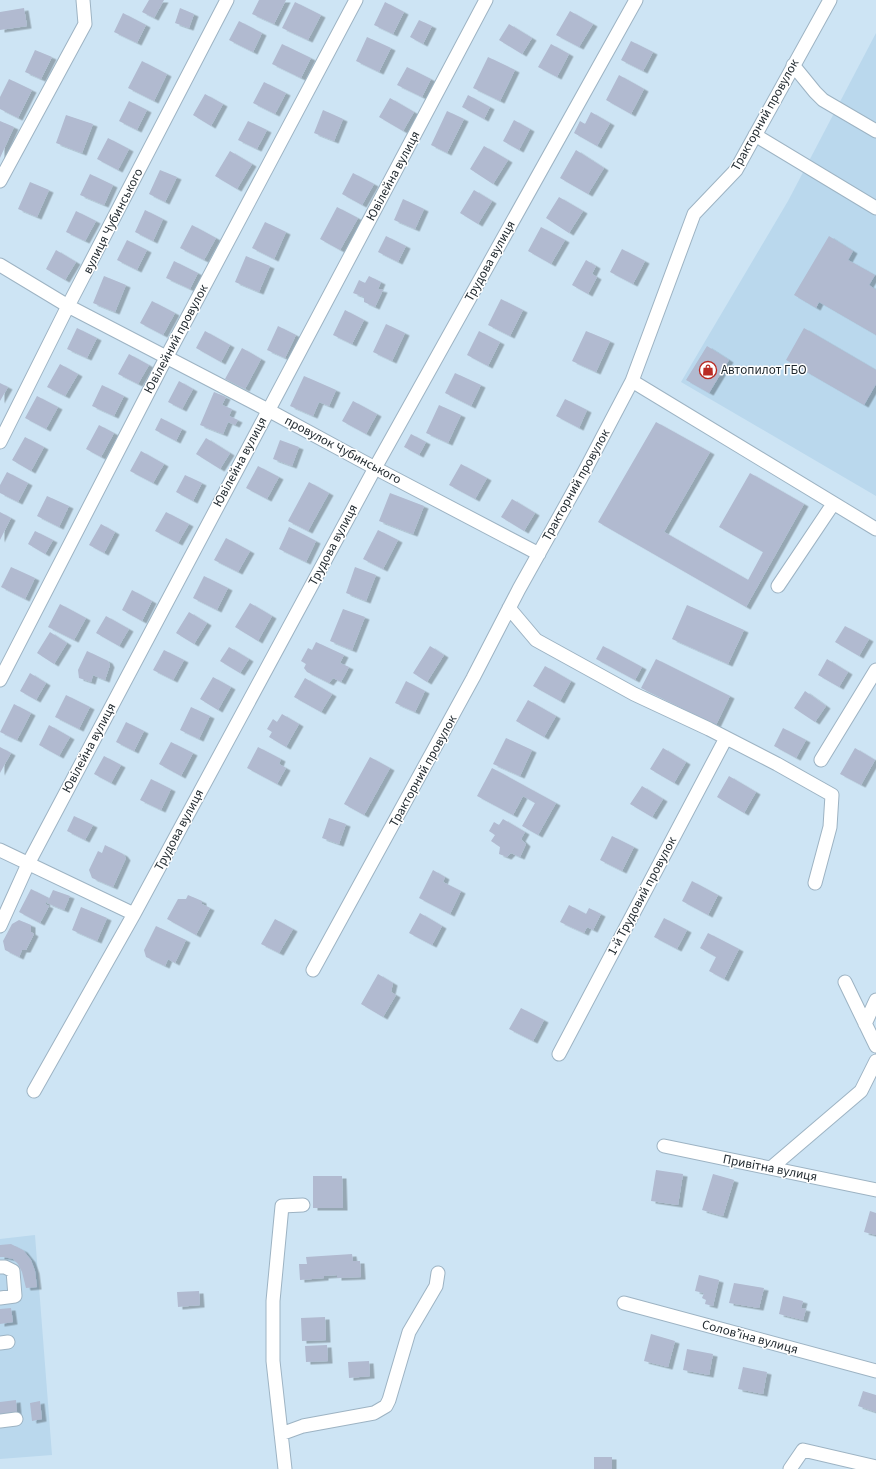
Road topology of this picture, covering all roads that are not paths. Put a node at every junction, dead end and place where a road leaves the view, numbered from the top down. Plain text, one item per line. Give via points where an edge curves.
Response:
1 (83, 0) edge
2 (227, 0) edge
3 (356, 0) edge
4 (486, 0) edge
5 (636, 0) edge
6 (830, 0) edge
7 (794, 65) junction
8 (876, 131) edge
9 (754, 135) junction
10 (0, 181) edge
11 (876, 208) edge
12 (0, 265) edge
13 (68, 306) junction
14 (166, 356) junction
15 (632, 381) junction
16 (268, 410) junction
17 (0, 442) edge
18 (375, 468) junction
19 (833, 504) junction
20 (876, 529) edge
21 (539, 554) junction
22 (778, 586) dead end
23 (509, 608) junction
24 (876, 670) edge
25 (0, 680) edge
26 (726, 738) junction
27 (821, 760) dead end
28 (0, 850) edge
29 (28, 864) junction
30 (815, 883) dead end
31 (134, 914) junction
32 (0, 926) edge
33 (313, 970) dead end
34 (845, 982) dead end
35 (876, 1000) edge
36 (865, 1024) junction
37 (876, 1046) edge
38 (558, 1054) dead end
39 (876, 1061) edge
40 (34, 1091) dead end
41 (664, 1146) dead end
42 (772, 1168) junction
43 (876, 1190) edge
44 (303, 1205) dead end
45 (0, 1267) edge
46 (438, 1273) dead end
47 (0, 1298) edge
48 (624, 1303) dead end
49 (876, 1371) edge
50 (16, 1419) dead end
51 (0, 1421) edge
52 (281, 1434) junction
53 (876, 1467) edge
54 (285, 1469) edge
55 (790, 1469) edge

1 - 10 street via 85,24
2 - 13 street, вулиця Чубинського
3 - 14 street, Ювілейний провулок
4 - 16 street, Ювілейна вулиця
5 - 18 street, Трудова вулиця
6 - 7 street, Тракторний провулок
7 - 8 street via 824,100
7 - 9 street, Тракторний провулок
9 - 11 street
9 - 15 street, Тракторний провулок via 736,170 694,214
12 - 13 street, провулок Чубинського
13 - 14 street, провулок Чубинського
13 - 17 street, вулиця Чубинського
14 - 16 street, провулок Чубинського
14 - 25 street, Ювілейний провулок
15 - 19 street
15 - 21 street, Тракторний провулок
16 - 18 street, провулок Чубинського
16 - 29 street, Ювілейна вулиця
18 - 21 street, провулок Чубинського
18 - 31 street, Трудова вулиця
19 - 20 street
19 - 22 street
21 - 23 street, Тракторний провулок
23 - 26 street via 536,640 634,694
23 - 33 street, Тракторний провулок
24 - 27 street
26 - 30 street via 832,795 830,827
26 - 38 street, 1-й Трудовий провулок
28 - 29 street
29 - 31 street
29 - 32 street, Ювілейна вулиця
31 - 40 street, Трудова вулиця
34 - 36 street
35 - 36 street
36 - 37 street
39 - 42 street via 861,1091
41 - 42 street, Привітна вулиця
42 - 43 street, Привітна вулиця
44 - 52 street via 282,1206 273,1301 273,1361
45 - 47 street via 13,1271 15,1296
46 - 52 street via 436,1286 409,1332 386,1406 374,1413 302,1426
48 - 49 street, Соловʼїна вулиця
50 - 51 street
52 - 54 street
53 - 55 street via 803,1450

